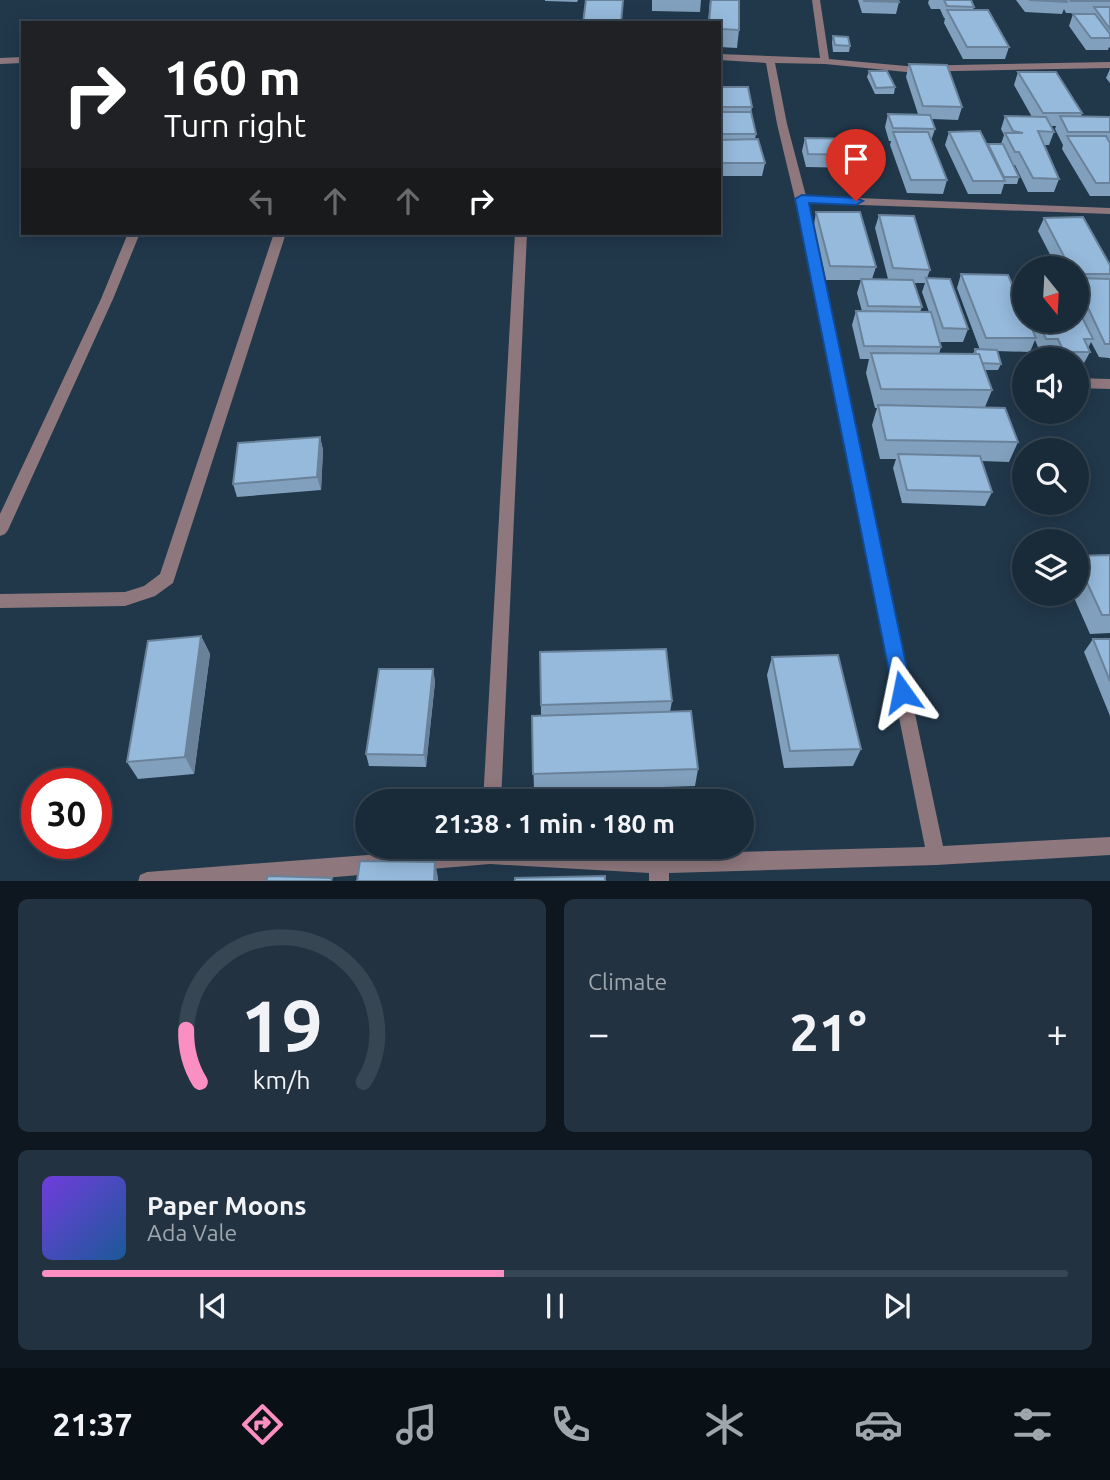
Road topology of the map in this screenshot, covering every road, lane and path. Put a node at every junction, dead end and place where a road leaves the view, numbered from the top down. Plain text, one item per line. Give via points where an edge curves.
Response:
1 (816, 0) edge
2 (721, 57) edge
3 (770, 60) junction
4 (5, 61) edge
5 (825, 61) junction
6 (1110, 65) edge
7 (0, 74) edge
8 (802, 199) junction
9 (1110, 211) edge
10 (133, 235) edge
11 (279, 235) edge
12 (521, 235) edge
13 (1089, 383) edge
14 (1110, 384) edge
15 (0, 530) edge
16 (0, 601) edge
17 (493, 789) edge
18 (1110, 846) edge
19 (936, 856) junction
20 (399, 859) edge
21 (551, 859) edge
22 (659, 873) edge
23 (147, 881) edge

1 - 5 street
2 - 3 street
3 - 5 street
3 - 8 street
4 - 7 street
5 - 6 street via 906,69
8 - 9 street
8 - 19 street
10 - 15 street
11 - 16 street via 167,578 149,592 125,598
12 - 17 street
13 - 14 street
18 - 19 street
19 - 22 street
20 - 23 street
21 - 22 street

